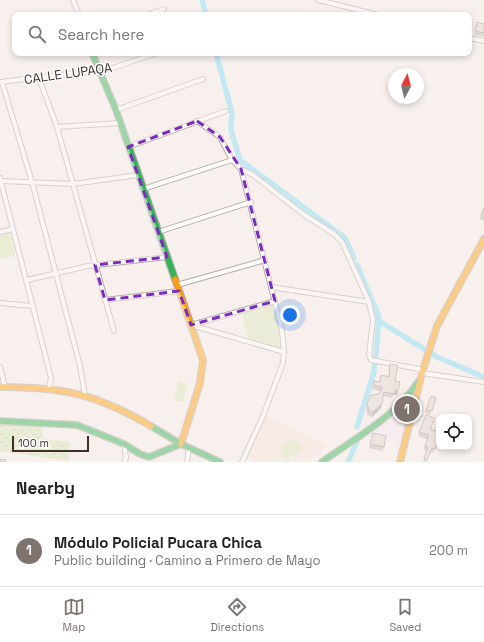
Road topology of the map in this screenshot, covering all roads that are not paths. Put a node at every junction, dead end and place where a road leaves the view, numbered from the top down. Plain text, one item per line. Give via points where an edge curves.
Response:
1 (74, 0) edge
2 (318, 0) edge
3 (164, 8) dead end
4 (78, 12) edge
5 (154, 12) edge
6 (367, 12) edge
7 (472, 39) edge
8 (484, 41) edge
9 (93, 56) edge
10 (148, 56) edge
11 (99, 72) junction
12 (39, 78) junction
13 (203, 79) dead end
14 (1, 82) edge
15 (116, 110) junction
16 (226, 110) dead end
17 (197, 121) junction
18 (120, 123) junction
19 (57, 128) junction
20 (128, 147) junction
21 (232, 160) junction
22 (241, 169) junction
23 (138, 175) junction
24 (0, 180) edge
25 (32, 182) junction
26 (73, 184) junction
27 (143, 189) junction
28 (251, 202) junction
29 (14, 229) junction
30 (0, 232) edge
31 (158, 232) junction
32 (484, 239) edge
33 (167, 257) junction
34 (266, 260) junction
35 (95, 265) junction
36 (56, 273) junction
37 (27, 280) junction
38 (177, 285) junction
39 (271, 287) junction
40 (179, 291) junction
41 (105, 300) junction
42 (275, 301) junction
43 (369, 302) junction
44 (0, 303) edge
45 (32, 306) junction
46 (191, 325) junction
47 (114, 331) dead end
48 (284, 352) junction
49 (0, 367) edge
50 (422, 373) junction
51 (484, 382) edge
52 (3, 387) edge
53 (49, 388) junction
54 (85, 395) junction
55 (0, 421) edge
56 (124, 444) junction
57 (181, 444) junction
58 (189, 447) junction
59 (125, 462) edge
60 (187, 462) edge
61 (220, 462) edge
62 (242, 462) edge
63 (322, 462) edge
64 (400, 462) edge

1 - 4 street
2 - 6 street
3 - 5 street
7 - 8 street
9 - 11 street
10 - 11 street, CALLE LUPAQA
11 - 12 street, CALLE LUPAQA
11 - 15 street
12 - 14 street, CALLE LUPAQA
12 - 19 street
13 - 15 street
14 - 25 street
15 - 18 street
16 - 17 street
17 - 20 street
17 - 21 street via 220,137
18 - 19 street
18 - 20 street
19 - 26 street
20 - 23 street
21 - 22 street
21 - 27 street
22 - 28 street
22 - 43 street via 253,175 342,242
23 - 26 street
23 - 27 street
24 - 25 street
24 - 29 street
25 - 26 street
25 - 36 street
26 - 35 street
27 - 31 street
28 - 31 street
28 - 34 street
29 - 30 street
29 - 37 street
31 - 33 street
32 - 50 street via 437,326
33 - 35 street
33 - 38 street
34 - 38 street
34 - 39 street
35 - 36 street
35 - 41 street
36 - 37 street
36 - 54 street
37 - 45 street
38 - 40 street
39 - 42 street
39 - 43 street
40 - 41 street
40 - 46 street
41 - 47 street
42 - 46 street
42 - 48 street
43 - 50 street via 373,320 369,355 371,360 419,369
44 - 45 street
45 - 53 street via 51,378
46 - 48 street
46 - 57 street via 202,360 202,371
48 - 62 street via 283,363 263,416
49 - 52 street
50 - 51 street
50 - 63 street via 415,388 399,405
50 - 64 street
52 - 53 street
53 - 54 street
54 - 57 street via 119,408
55 - 56 street via 77,425
56 - 57 street via 140,454 149,456
56 - 59 street
57 - 58 street
58 - 60 street
58 - 61 street

